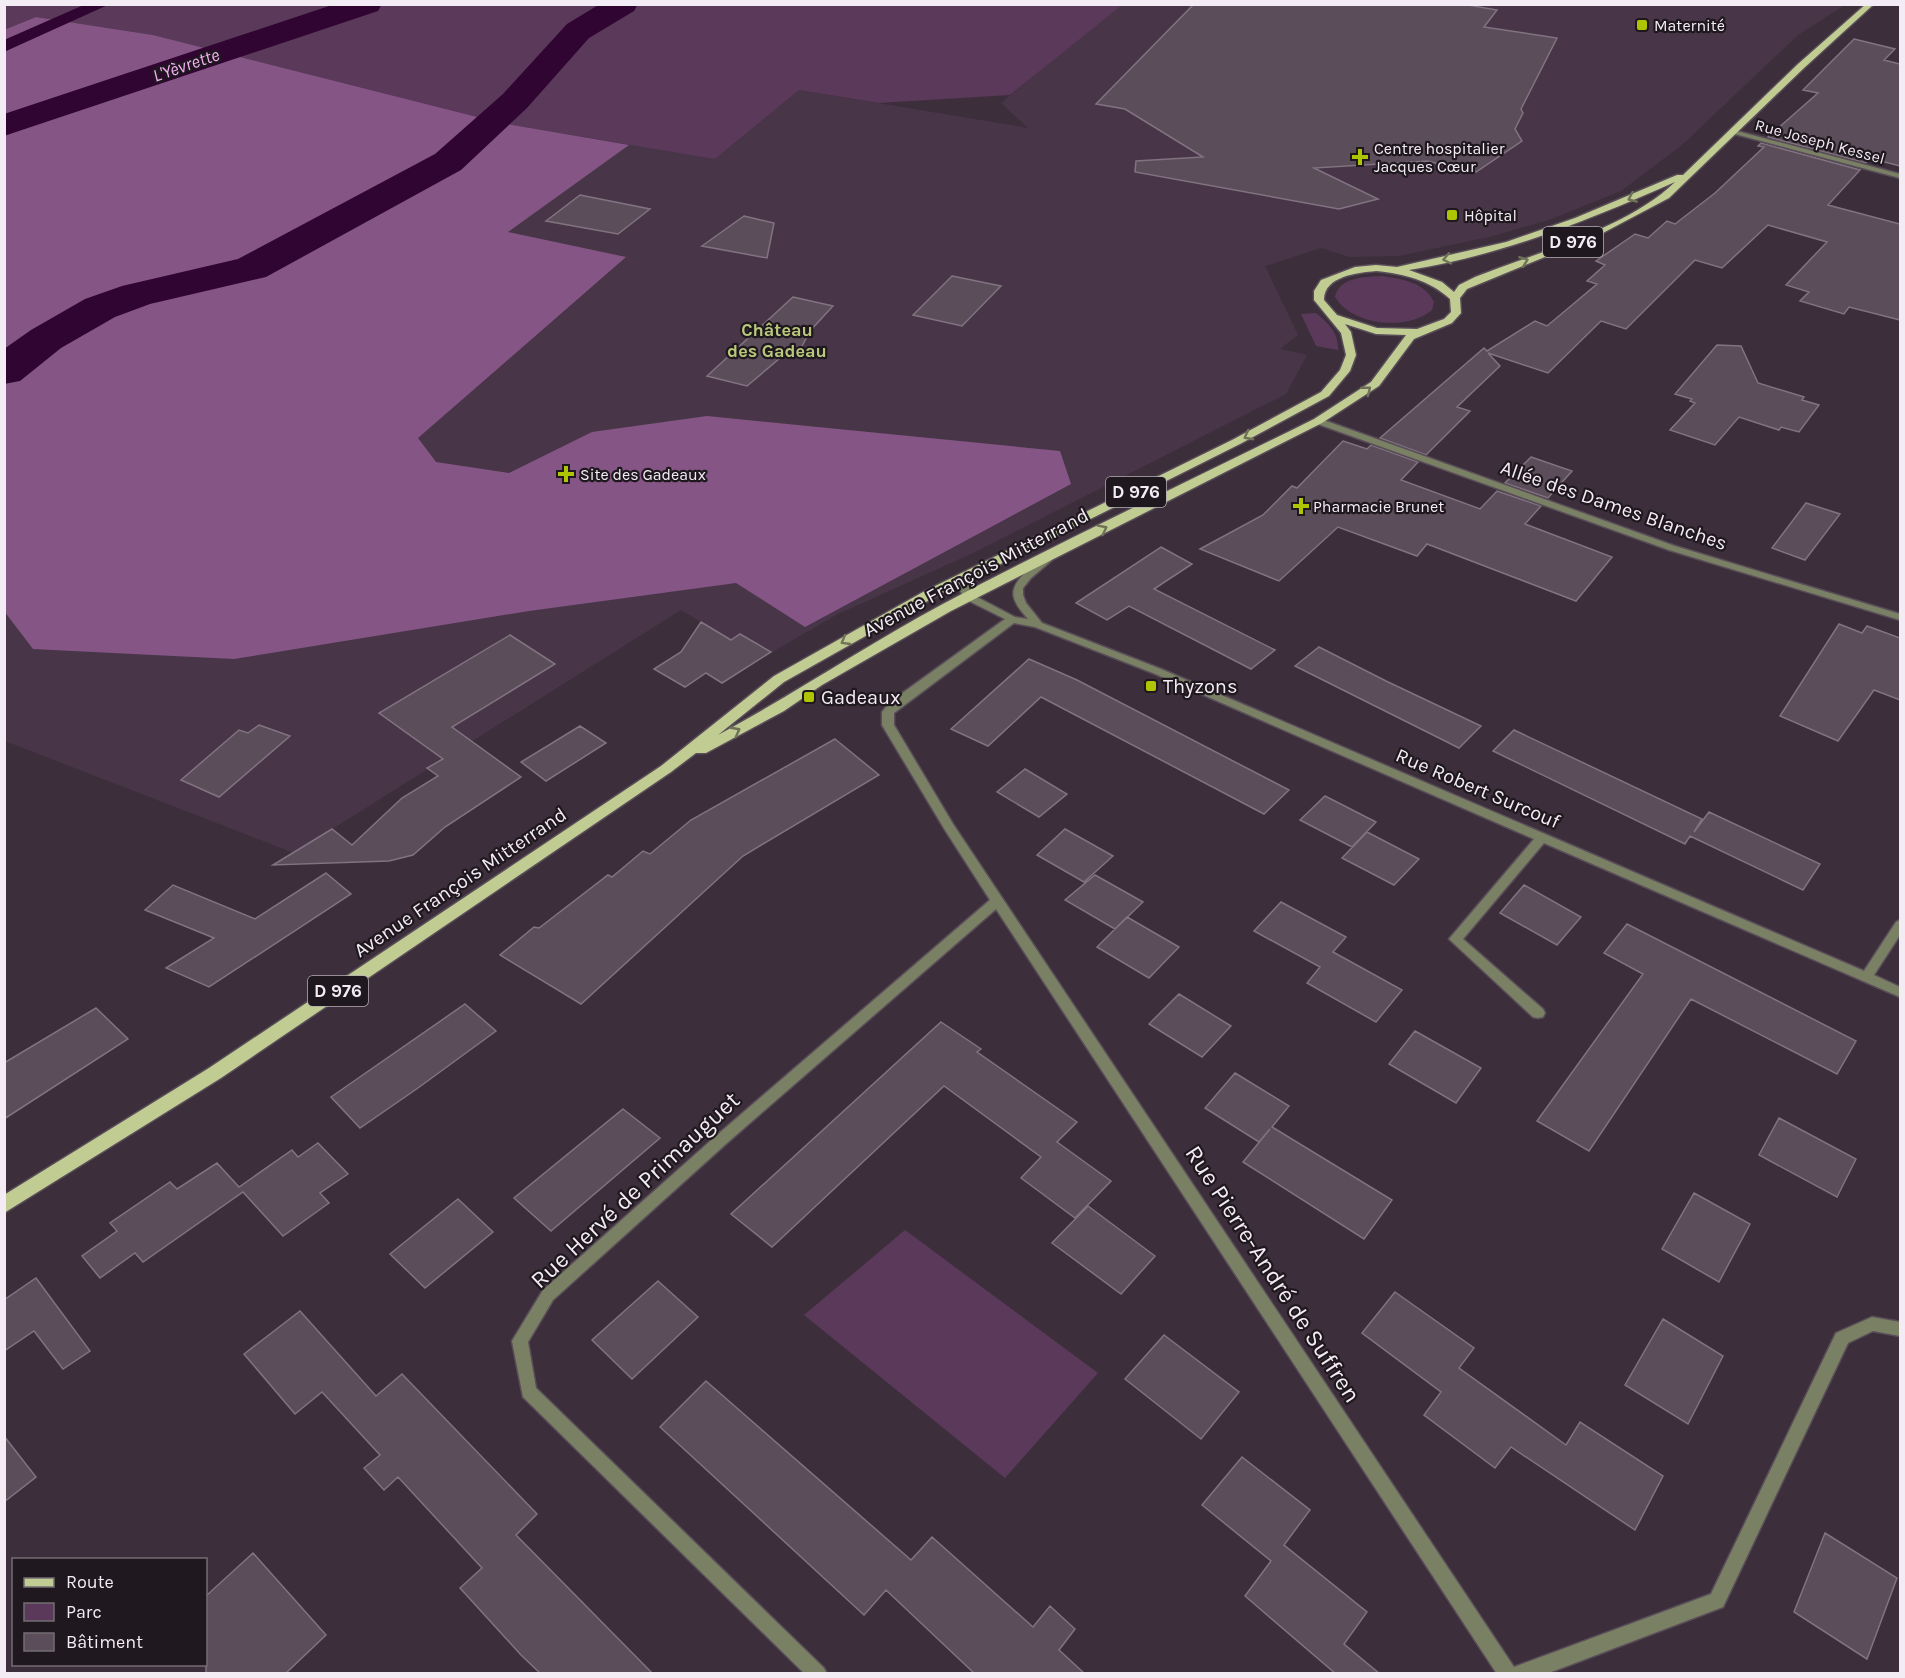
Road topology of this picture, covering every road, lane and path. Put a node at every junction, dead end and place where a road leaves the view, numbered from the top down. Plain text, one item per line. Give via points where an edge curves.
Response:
1 (1871, 4) edge
2 (1733, 132) junction
3 (1685, 175) junction
4 (1900, 176) edge
5 (1389, 269) junction
6 (1455, 298) junction
7 (1337, 318) junction
8 (1418, 332) junction
9 (1318, 421) junction
10 (1051, 555) junction
11 (971, 575) junction
12 (969, 597) junction
13 (1900, 616) edge
14 (1012, 619) junction
15 (1038, 625) junction
16 (666, 769) junction
17 (1542, 837) junction
18 (998, 900) junction
19 (1900, 925) edge
20 (1867, 976) junction
21 (1900, 992) edge
22 (1538, 1012) dead end
23 (4, 1205) edge
24 (1900, 1329) edge
25 (818, 1674) edge
26 (1508, 1674) edge
27 (1520, 1674) edge

1 - 2 main road, D 976
2 - 3 main road, D 976
2 - 4 street, Rue Joseph Kessel
3 -> 5 main road, D 976 via 1548,233
6 -> 3 main road, D 976 via 1478,279 1644,210 1666,196
5 - 6 main road via 1421,276 1439,284
5 - 7 main road via 1355,270 1324,282 1319,300
6 - 8 main road via 1456,313 1448,321
7 - 8 main road via 1376,331
7 -> 11 main road, Avenue François Mitterrand / D 976 via 1346,332 1351,355 1345,371 1325,394
9 -> 8 main road, Avenue François Mitterrand / D 976 via 1375,384
10 -> 9 main road, Avenue François Mitterrand / D 976
9 - 13 street, Allée des Dames Blanches via 1672,548
10 - 12 main road, Avenue François Mitterrand / D 976
10 - 15 street, Rue Robert Surcouf via 1017,588 1018,602
11 - 12 street via 964,589
11 -> 16 main road, Avenue François Mitterrand / D 976 via 779,679
12 - 14 street, Rue Robert Surcouf
16 -> 12 main road, Avenue François Mitterrand / D 976
14 - 15 street, Rue Robert Surcouf
14 - 18 street, Rue Pierre-André de Suffren via 894,705 887,719 949,827
15 - 17 street, Rue Robert Surcouf
16 - 23 main road, Avenue François Mitterrand / D 976 via 215,1073
17 - 20 street, Rue Robert Surcouf
17 - 22 street via 1455,939
18 - 25 street, Rue Hervé de Primauguet via 549,1295 520,1341 529,1392
18 - 26 street, Rue Pierre-André de Suffren
19 - 20 street
20 - 21 street, Rue Robert Surcouf
24 - 27 street via 1872,1324 1842,1338 1717,1601

